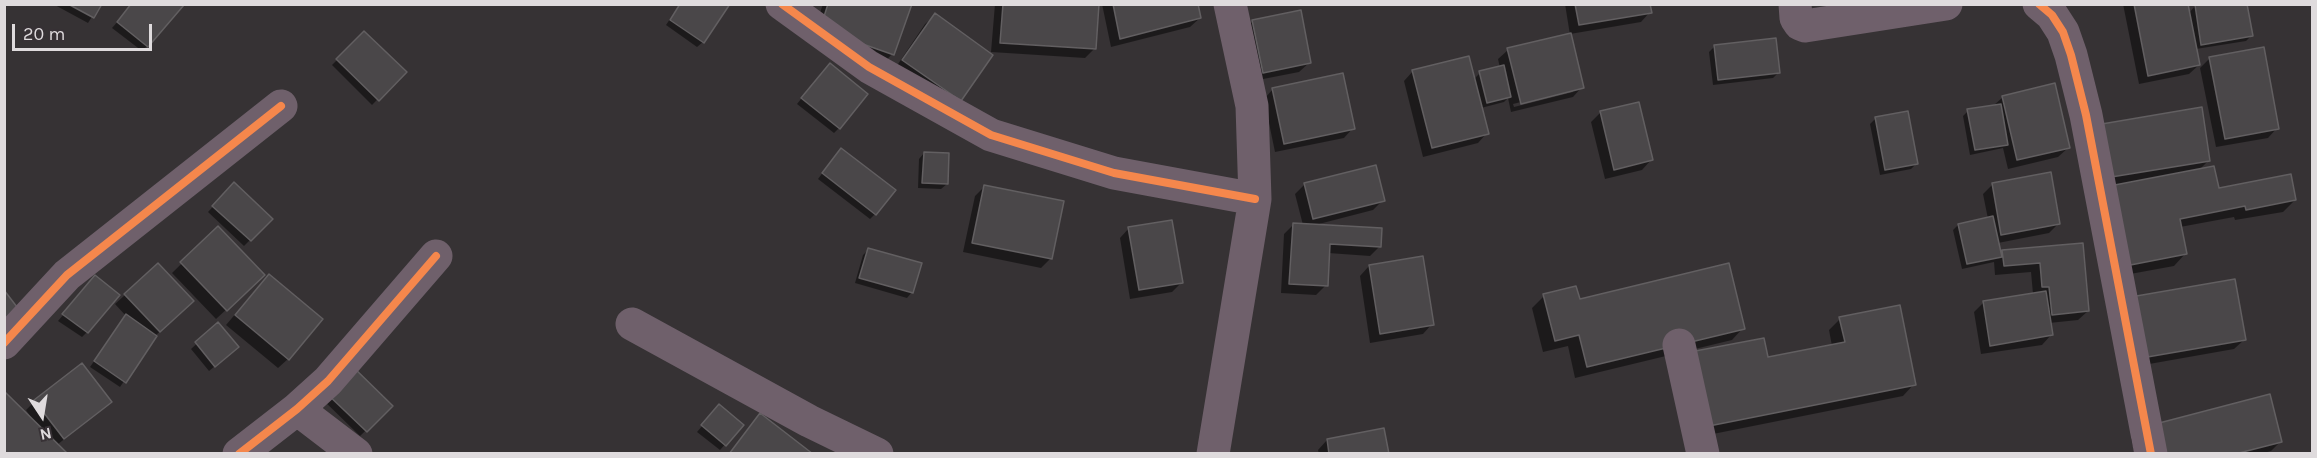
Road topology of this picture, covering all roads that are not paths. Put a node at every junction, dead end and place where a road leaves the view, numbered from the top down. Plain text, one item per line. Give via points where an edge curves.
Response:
1 (782, 4) edge
2 (1230, 4) edge
3 (1795, 4) edge
4 (1946, 4) edge
5 (2039, 4) edge
6 (281, 106) dead end
7 (1255, 199) junction
8 (435, 256) dead end
9 (632, 324) dead end
10 (4, 343) edge
11 (1679, 345) dead end
12 (297, 409) junction
13 (239, 453) edge
14 (356, 453) edge
15 (877, 453) edge
16 (1213, 453) edge
17 (1703, 453) edge
18 (2151, 453) edge

1 - 7 street via 869,67 991,135 1114,173
2 - 7 street via 1252,106
3 - 4 street via 1796,18 1805,26
5 - 18 street via 2063,32 2076,75
6 - 10 street via 67,275
7 - 16 street
8 - 12 street via 328,381
9 - 15 street via 809,422
11 - 17 street
12 - 13 street
12 - 14 street

